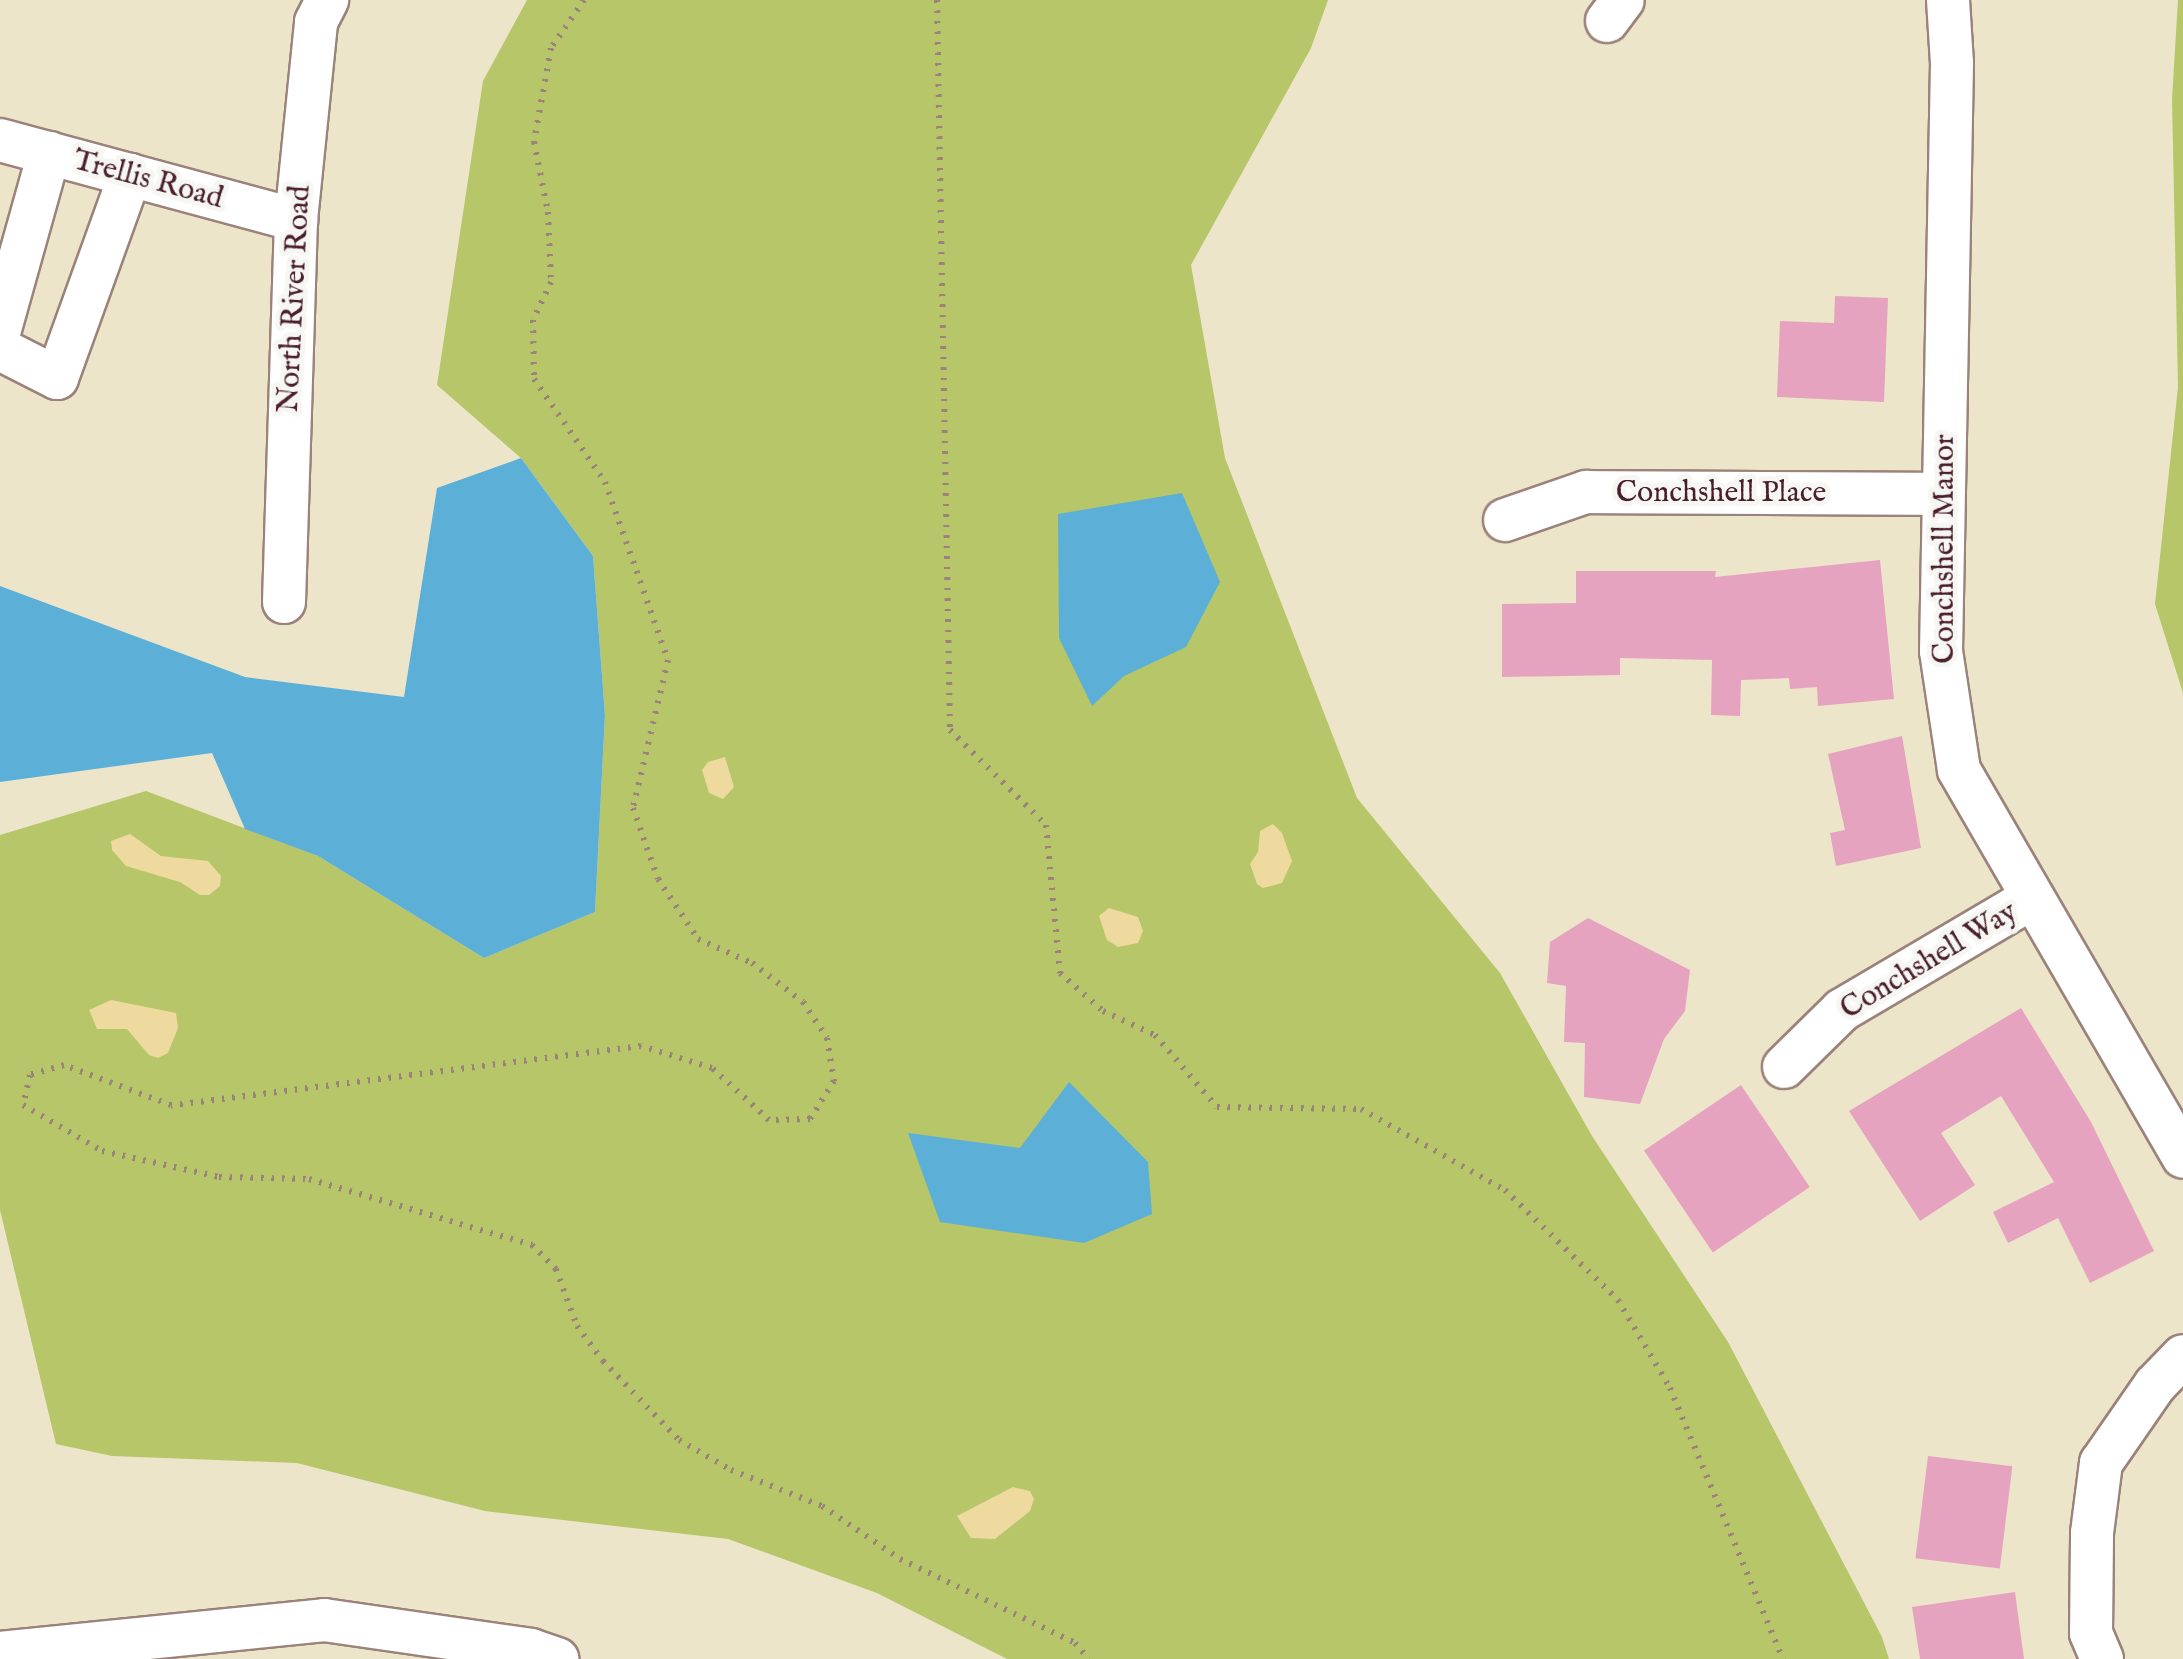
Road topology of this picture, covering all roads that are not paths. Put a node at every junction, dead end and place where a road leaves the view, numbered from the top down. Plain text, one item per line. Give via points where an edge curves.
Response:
1 (327, 0) edge
2 (1948, 0) edge
3 (0, 140) edge
4 (49, 154) junction
5 (130, 175) junction
6 (296, 220) junction
7 (0, 329) edge
8 (0, 349) edge
9 (1942, 494) junction
10 (1505, 520) dead end
11 (284, 602) dead end
12 (2032, 898) junction
13 (1784, 1067) dead end
14 (2183, 1157) edge
15 (2183, 1356) edge
16 (0, 1653) edge
17 (557, 1659) edge
18 (2102, 1659) edge

1 - 6 street, North River Road via 316,22
2 - 9 street, Conchshell Manor via 1952,83
3 - 4 street, Trellis Road
4 - 5 street, Trellis Road
4 - 7 street
5 - 6 street, Trellis Road
5 - 8 street via 58,378
6 - 11 street, North River Road
9 - 10 street, Conchshell Place via 1586,492
9 - 12 street, Conchshell Manor via 1942,650 1959,770
12 - 13 street, Conchshell Way via 1842,1010
12 - 14 street, Conchshell Manor
15 - 18 street via 2154,1384 2101,1462 2091,1632
16 - 17 street via 324,1620

